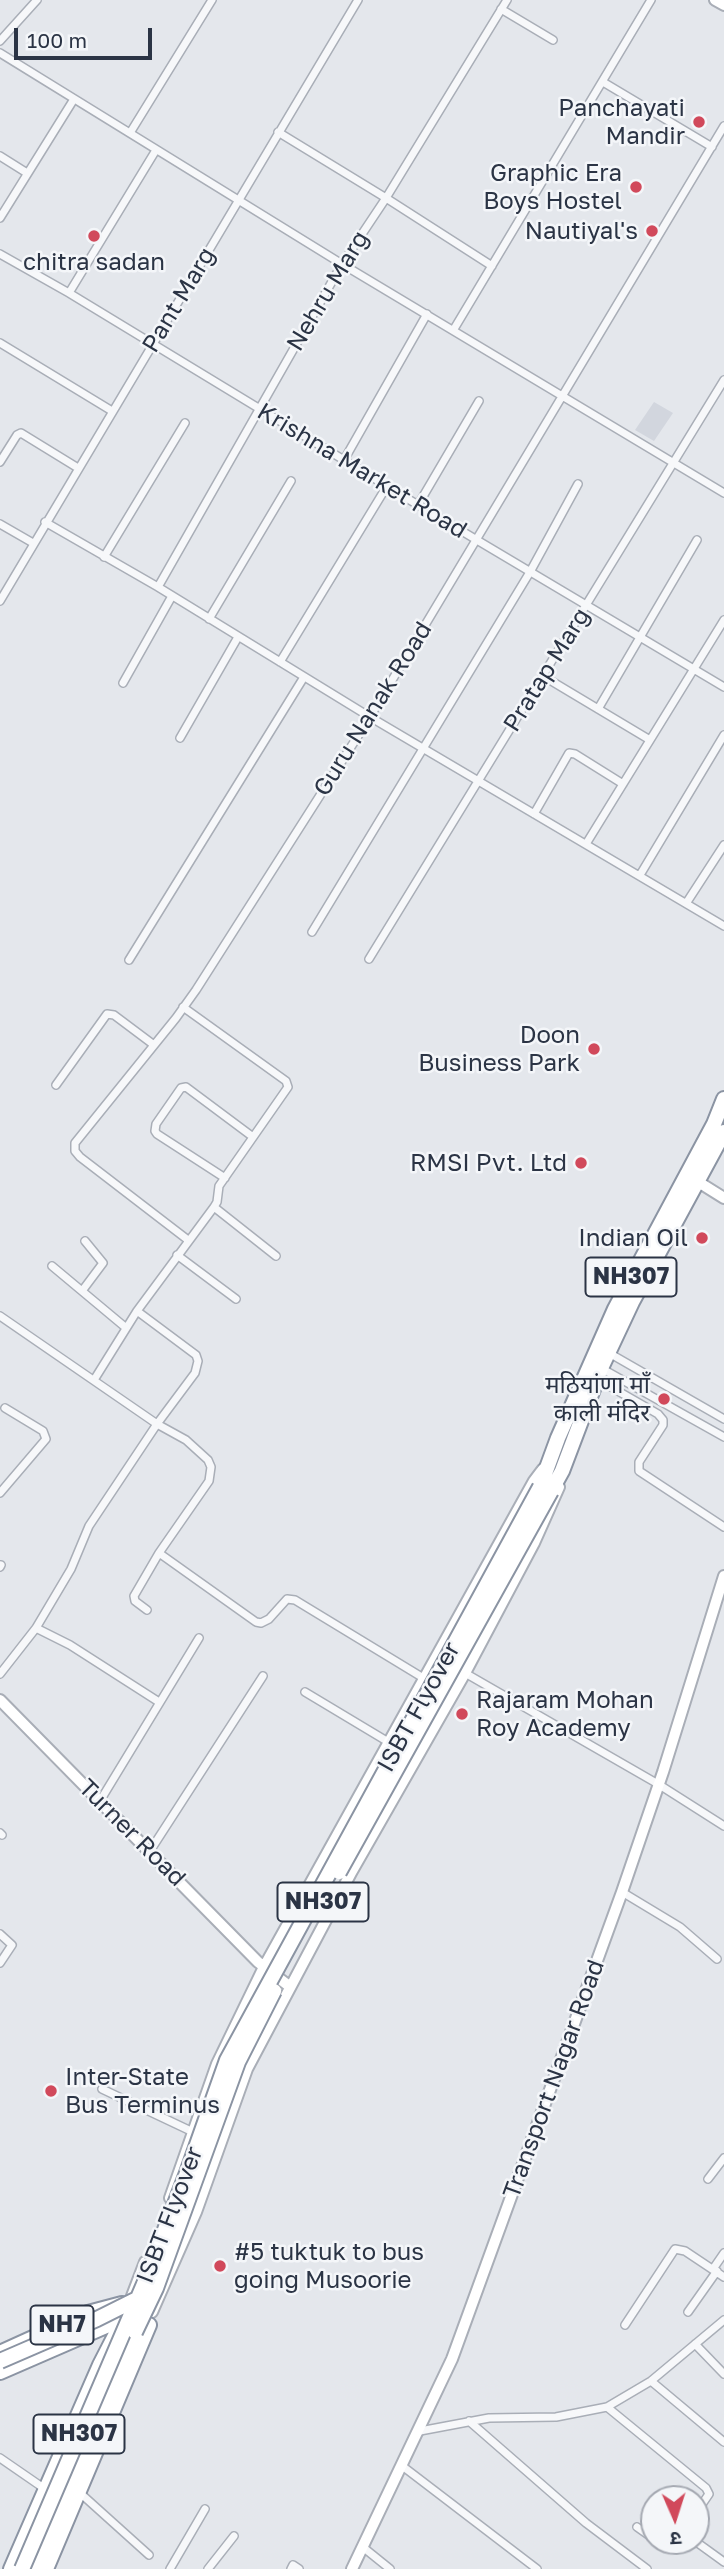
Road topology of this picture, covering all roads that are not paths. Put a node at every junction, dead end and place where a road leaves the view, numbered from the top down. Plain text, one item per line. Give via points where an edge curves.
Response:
1 (37, 0) edge
2 (212, 0) edge
3 (358, 0) edge
4 (507, 0) edge
5 (651, 0) edge
6 (715, 0) edge
7 (724, 5) edge
8 (501, 9) junction
9 (553, 40) dead end
10 (0, 41) edge
11 (0, 53) edge
12 (603, 82) junction
13 (74, 99) junction
14 (724, 126) edge
15 (278, 132) junction
16 (130, 133) junction
17 (712, 147) junction
18 (156, 150) junction
19 (0, 156) edge
20 (27, 173) junction
21 (386, 198) junction
22 (239, 199) junction
23 (0, 218) edge
24 (0, 254) edge
25 (342, 264) junction
26 (492, 267) junction
27 (69, 293) junction
28 (427, 314) junction
29 (454, 329) junction
30 (0, 344) edge
31 (153, 345) junction
32 (724, 380) edge
33 (562, 395) junction
34 (480, 401) dead end
35 (259, 409) junction
36 (112, 411) junction
37 (185, 424) dead end
38 (344, 460) junction
39 (0, 462) edge
40 (674, 464) junction
41 (78, 468) junction
42 (291, 481) dead end
43 (578, 484) dead end
44 (387, 486) junction
45 (724, 493) edge
46 (418, 505) junction
47 (45, 523) junction
48 (0, 524) edge
49 (478, 540) junction
50 (697, 540) dead end
51 (33, 543) junction
52 (104, 557) junction
53 (530, 572) junction
54 (4, 586) edge
55 (158, 587) junction
56 (172, 596) junction
57 (0, 601) edge
58 (587, 605) junction
59 (209, 619) junction
60 (724, 620) edge
61 (640, 636) junction
62 (238, 637) junction
63 (280, 662) junction
64 (694, 669) junction
65 (543, 676) junction
66 (304, 677) junction
67 (123, 683) dead end
68 (724, 687) edge
69 (598, 709) junction
70 (370, 716) junction
71 (724, 735) edge
72 (180, 738) dead end
73 (650, 740) junction
74 (424, 749) junction
75 (478, 781) junction
76 (623, 784) junction
77 (534, 814) junction
78 (586, 844) junction
79 (724, 845) edge
80 (640, 875) junction
81 (687, 902) junction
82 (724, 926) edge
83 (312, 932) dead end
84 (369, 959) dead end
85 (129, 960) dead end
86 (183, 1007) junction
87 (154, 1045) junction
88 (56, 1085) dead end
89 (724, 1099) edge
90 (724, 1132) edge
91 (253, 1137) junction
92 (225, 1178) junction
93 (692, 1178) junction
94 (724, 1198) edge
95 (214, 1208) junction
96 (188, 1240) junction
97 (85, 1241) dead end
98 (177, 1255) junction
99 (275, 1256) dead end
100 (52, 1266) dead end
101 (82, 1291) junction
102 (236, 1299) dead end
103 (137, 1311) junction
104 (0, 1316) edge
105 (125, 1327) junction
106 (609, 1353) junction
107 (599, 1374) junction
108 (94, 1380) junction
109 (5, 1408) dead end
110 (672, 1408) junction
111 (724, 1419) edge
112 (663, 1420) junction
113 (157, 1424) junction
114 (724, 1437) edge
115 (549, 1461) junction
116 (562, 1471) junction
117 (546, 1489) junction
118 (1, 1491) edge
119 (724, 1527) edge
120 (159, 1553) junction
121 (724, 1576) edge
122 (147, 1610) dead end
123 (36, 1628) junction
124 (199, 1638) dead end
125 (465, 1673) junction
126 (0, 1674) edge
127 (263, 1675) dead end
128 (425, 1679) junction
129 (305, 1692) dead end
130 (159, 1702) junction
131 (1, 1704) edge
132 (390, 1743) junction
133 (658, 1784) junction
134 (100, 1801) junction
135 (724, 1826) edge
136 (150, 1851) junction
137 (622, 1892) junction
138 (0, 1934) edge
139 (717, 1959) dead end
140 (0, 1963) edge
141 (264, 1967) junction
142 (289, 1986) junction
143 (102, 2089) dead end
144 (192, 2132) junction
145 (724, 2158) edge
146 (708, 2179) dead end
147 (724, 2253) edge
148 (715, 2270) junction
149 (724, 2277) edge
150 (131, 2301) junction
151 (688, 2312) dead end
152 (151, 2319) junction
153 (122, 2320) junction
154 (724, 2320) edge
155 (625, 2325) dead end
156 (695, 2344) junction
157 (0, 2353) edge
158 (0, 2361) edge
159 (0, 2372) edge
160 (724, 2374) edge
161 (651, 2381) junction
162 (607, 2407) junction
163 (469, 2421) junction
164 (420, 2431) junction
165 (724, 2442) edge
166 (0, 2458) edge
167 (401, 2465) junction
168 (702, 2485) edge
169 (46, 2489) junction
170 (78, 2492) junction
171 (205, 2509) dead end
172 (637, 2527) dead end
173 (640, 2529) edge
174 (234, 2536) dead end
175 (364, 2548) junction
176 (149, 2555) dead end
177 (11, 2569) edge
178 (22, 2569) edge
179 (34, 2569) edge
180 (46, 2569) edge
181 (170, 2569) edge
182 (208, 2569) edge
183 (291, 2569) edge
184 (299, 2569) edge
185 (352, 2569) edge
186 (390, 2569) edge
187 (537, 2569) edge
188 (646, 2569) edge

1 - 10 street
2 - 16 street
3 - 15 street, Pant Marg
4 - 8 street, Nehru Marg
5 - 12 street
6 - 7 main road
8 - 9 street
8 - 21 street, Nehru Marg
11 - 13 street
12 - 17 street
12 - 26 street
13 - 16 street
13 - 20 street
14 - 17 street, Guru Nanak Road
15 - 21 street
15 - 22 street, Pant Marg
16 - 18 street
17 - 33 street, Guru Nanak Road
18 - 22 street
18 - 27 street
19 - 20 street
20 - 23 street
21 - 25 street, Nehru Marg
21 - 26 street
22 - 25 street
22 - 31 street, Pant Marg
24 - 27 street, Krishna Market Road
25 - 28 street
25 - 35 street, Nehru Marg
26 - 29 street
27 - 31 street, Krishna Market Road
28 - 29 street
28 - 38 street
29 - 33 street
30 - 36 street
31 - 35 street, Krishna Market Road
31 - 36 street, Pant Marg
32 - 40 street, Pratap Marg
33 - 40 street
33 - 49 street, Guru Nanak Road
34 - 46 street
35 - 38 street, Krishna Market Road
35 - 55 street, Nehru Marg
36 - 41 street, Pant Marg
37 - 52 street
38 - 44 street, Krishna Market Road
39 - 41 street via 21,433
40 - 45 street
40 - 58 street, Pratap Marg
41 - 47 street, Pant Marg
42 - 59 street
43 - 53 street
44 - 46 street, Krishna Market Road
44 - 63 street
46 - 49 street, Krishna Market Road
47 - 51 street, Pant Marg
47 - 52 street
48 - 51 street
49 - 53 street, Krishna Market Road
49 - 70 street, Guru Nanak Road
50 - 61 street
51 - 54 street, Pant Marg
52 - 55 street
53 - 58 street, Krishna Market Road
53 - 74 street
54 - 57 street, Pant Marg
55 - 56 street
56 - 59 street
56 - 67 street
58 - 61 street, Krishna Market Road
58 - 65 street, Pratap Marg
59 - 62 street
60 - 64 street
61 - 64 street, Krishna Market Road
61 - 69 street
62 - 63 street
62 - 72 street
63 - 66 street
64 - 68 street, Krishna Market Road
64 - 73 street
65 - 69 street
65 - 75 street, Pratap Marg
66 - 70 street
66 - 85 street
69 - 73 street
70 - 74 street
70 - 86 street, Guru Nanak Road
71 - 80 street
73 - 76 street
74 - 75 street
74 - 83 street
75 - 77 street
75 - 84 street, Pratap Marg
76 - 77 street via 569,753
76 - 78 street
77 - 78 street
78 - 80 street
79 - 81 street
80 - 81 street
81 - 82 street
86 - 87 street, Guru Nanak Road
86 - 91 street via 288,1083
87 - 88 street via 107,1014
87 - 96 street, Guru Nanak Road via 74,1147 80,1157
89 - 93 highway, NH307
90 - 93 highway, NH307
91 - 92 street
91 - 92 street via 186,1087 156,1124 158,1134
92 - 95 street
93 - 94 main road
93 - 106 highway, NH307
93 - 115 highway, NH307 via 615,1309
95 - 96 street
95 - 99 street
96 - 98 street
97 - 101 street via 103,1263
98 - 102 street
98 - 103 street
100 - 101 street
101 - 105 street
103 - 105 street
103 - 113 street via 198,1361 195,1373
104 - 108 street
105 - 108 street
106 - 107 highway, NH307
106 - 111 street
107 - 110 street
107 - 112 street
107 - 116 highway, NH307
108 - 113 street
109 - 118 street via 46,1437
110 - 112 street
110 - 114 street
112 - 119 street via 639,1462 639,1471
113 - 120 street via 194,1447 211,1467 209,1481
113 - 123 street via 85,1532 71,1569
115 - 117 highway, ISBT Flyover / NH307
115 - 128 main road
116 - 117 highway, ISBT Flyover / NH307
116 - 125 main road via 558,1492 534,1543
117 - 150 highway, ISBT Flyover / NH307, bridge via 227,2060 187,2173
117 - 179 highway, ISBT Flyover / NH307, bridge via 238,2062 156,2288
120 - 122 street via 134,1596
120 - 128 street via 256,1622 265,1622 287,1599 295,1600
121 - 133 main road, Transport Nagar Road
123 - 126 street
123 - 130 street via 70,1644
124 - 130 street
125 - 133 street
125 - 142 main road
127 - 136 street
128 - 132 main road
129 - 132 street
130 - 134 street
131 - 134 main road, Turner Road
132 - 141 main road
133 - 135 street
133 - 137 main road, Transport Nagar Road
134 - 136 main road, Turner Road
136 - 141 main road, Turner Road
137 - 139 street via 680,1927
137 - 164 main road, Transport Nagar Road via 452,2359
138 - 140 street via 12,1943
141 - 142 main road, Turner Road
141 - 144 main road via 217,2064
142 - 152 main road via 247,2069 196,2212
143 - 144 street
144 - 150 main road
145 - 146 street
147 - 148 street
148 - 149 street
148 - 151 street
148 - 155 street via 675,2249
150 - 152 highway, NH7 via 144,2301
150 - 153 highway, NH7 via 122,2310
150 - 157 highway, NH7 via 88,2313
150 - 158 highway, bridge
150 - 178 highway, ISBT Flyover / NH307, bridge
152 - 153 highway, NH7 via 134,2330
152 - 170 highway
153 - 159 highway, NH7
153 - 169 highway, NH7
154 - 156 street
156 - 160 street
156 - 161 street
161 - 162 street
161 - 165 street
162 - 163 street via 556,2417
162 - 168 street
163 - 164 street
163 - 188 street
164 - 167 main road, Transport Nagar Road
166 - 169 street
167 - 175 main road, Transport Nagar Road
167 - 187 street
169 - 177 highway, NH7
170 - 176 street
170 - 180 highway
171 - 181 street
172 - 173 street
174 - 182 street
175 - 185 main road, Transport Nagar Road
175 - 186 street
183 - 184 street

